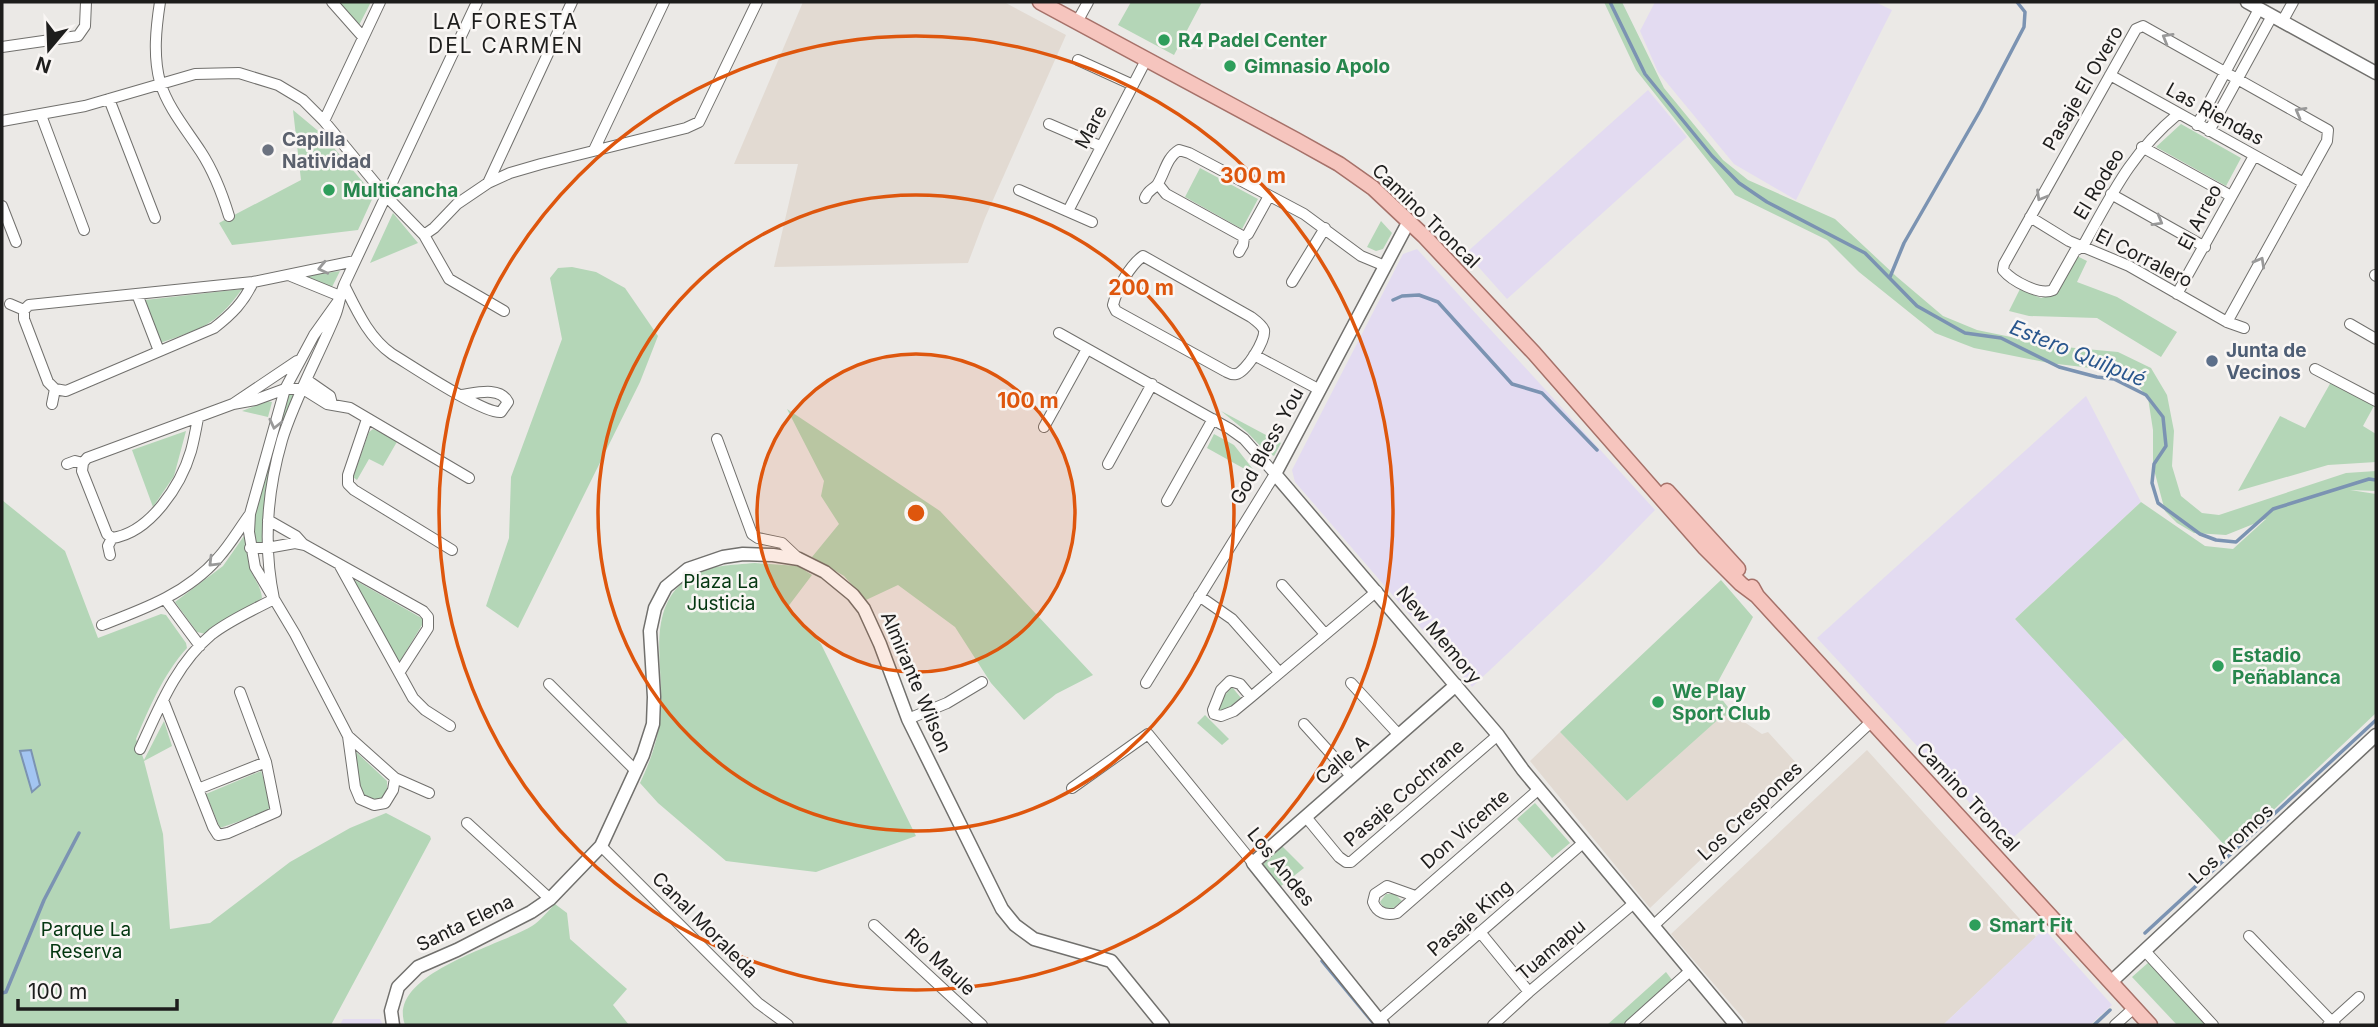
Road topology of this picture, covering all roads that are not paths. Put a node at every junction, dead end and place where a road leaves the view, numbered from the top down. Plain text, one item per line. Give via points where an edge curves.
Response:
1 (86, 2) edge
2 (160, 2) edge
3 (332, 2) edge
4 (380, 2) edge
5 (477, 2) edge
6 (572, 2) edge
7 (663, 2) edge
8 (757, 2) edge
9 (1040, 2) edge
10 (1088, 2) edge
11 (2247, 2) edge
12 (2293, 2) edge
13 (2259, 9) junction
14 (2277, 19) junction
15 (1077, 22) junction
16 (363, 37) junction
17 (2, 47) edge
18 (1078, 60) dead end
19 (1146, 60) junction
20 (2226, 72) junction
21 (2376, 73) edge
22 (2110, 75) junction
23 (2239, 79) junction
24 (161, 83) junction
25 (1133, 85) junction
26 (109, 99) junction
27 (2178, 114) junction
28 (41, 115) junction
29 (2, 121) edge
30 (324, 121) junction
31 (1049, 124) dead end
32 (2197, 125) junction
33 (2209, 131) junction
34 (1100, 146) junction
35 (2143, 148) junction
36 (594, 150) junction
37 (2254, 156) junction
38 (488, 183) junction
39 (2304, 183) junction
40 (1158, 184) junction
41 (1019, 190) dead end
42 (2112, 194) junction
43 (385, 195) junction
44 (1269, 196) junction
45 (2231, 196) junction
46 (1145, 198) dead end
47 (2, 206) edge
48 (1068, 211) junction
49 (229, 216) dead end
50 (2029, 217) junction
51 (155, 218) dead end
52 (1409, 221) junction
53 (1092, 222) dead end
54 (1325, 228) junction
55 (85, 230) dead end
56 (424, 235) junction
57 (1244, 237) junction
58 (16, 242) dead end
59 (2083, 246) junction
60 (2205, 247) junction
61 (1239, 252) dead end
62 (355, 261) junction
63 (1385, 266) junction
64 (291, 276) junction
65 (253, 282) junction
66 (1292, 282) dead end
67 (344, 285) junction
68 (137, 294) junction
69 (2177, 294) junction
70 (339, 298) junction
71 (10, 304) dead end
72 (24, 310) junction
73 (504, 311) dead end
74 (2227, 322) junction
75 (2350, 324) dead end
76 (2244, 328) dead end
77 (324, 329) junction
78 (1059, 333) dead end
79 (2376, 339) edge
80 (1087, 349) junction
81 (159, 351) junction
82 (1254, 355) junction
83 (301, 358) junction
84 (2315, 369) dead end
85 (305, 384) junction
86 (1152, 384) junction
87 (55, 389) junction
88 (285, 389) junction
89 (1320, 390) junction
90 (461, 395) dead end
91 (2375, 398) edge
92 (52, 404) dead end
93 (233, 404) junction
94 (198, 418) junction
95 (367, 419) junction
96 (1213, 419) junction
97 (1044, 427) dead end
98 (717, 439) dead end
99 (83, 463) junction
100 (67, 464) dead end
101 (1108, 464) dead end
102 (1275, 474) junction
103 (469, 478) dead end
104 (1167, 501) dead end
105 (250, 514) junction
106 (268, 520) junction
107 (112, 538) junction
108 (304, 545) junction
109 (250, 548) junction
110 (267, 548) junction
111 (452, 550) dead end
112 (110, 555) dead end
113 (799, 559) junction
114 (339, 564) junction
115 (1282, 585) dead end
116 (1377, 591) junction
117 (1199, 596) junction
118 (165, 599) junction
119 (274, 599) junction
120 (102, 625) dead end
121 (1325, 634) junction
122 (200, 646) junction
123 (1279, 672) junction
124 (398, 673) junction
125 (982, 682) dead end
126 (1351, 682) dead end
127 (1146, 683) dead end
128 (549, 684) dead end
129 (1456, 685) junction
130 (240, 692) dead end
131 (1251, 697) dead end
132 (163, 700) junction
133 (908, 719) junction
134 (1872, 721) junction
135 (1304, 724) dead end
136 (450, 726) dead end
137 (1398, 735) junction
138 (1498, 735) junction
139 (2376, 735) edge
140 (348, 736) junction
141 (140, 749) dead end
142 (266, 762) junction
143 (636, 771) junction
144 (1351, 776) junction
145 (395, 778) junction
146 (1072, 788) dead end
147 (198, 789) junction
148 (1539, 789) junction
149 (429, 793) dead end
150 (1306, 817) junction
151 (467, 823) dead end
152 (1583, 843) junction
153 (601, 846) junction
154 (1253, 863) junction
155 (1415, 897) dead end
156 (550, 899) junction
157 (1633, 904) junction
158 (874, 925) dead end
159 (1653, 926) junction
160 (1480, 932) junction
161 (2249, 936) dead end
162 (2145, 951) junction
163 (1690, 971) junction
164 (2112, 981) junction
165 (1529, 992) junction
166 (2359, 997) dead end
167 (2134, 1008) junction
168 (1381, 1022) edge
169 (2331, 1024) edge
170 (393, 1025) edge
171 (788, 1025) edge
172 (982, 1025) edge
173 (1163, 1025) edge
174 (1493, 1025) edge
175 (1630, 1025) edge
176 (1736, 1025) edge
177 (2115, 1025) edge
178 (2150, 1025) edge
179 (2213, 1025) edge

1 - 17 street via 85,26 78,36
2 - 24 street via 156,30
3 - 16 street
4 - 16 street
5 - 43 street
6 - 38 street
7 - 36 street
8 - 36 street via 699,122
9 - 15 main road, Camino Troncal
10 - 15 street
11 - 13 street
12 - 14 street
13 - 14 street
13 - 20 street
14 - 21 street
14 - 23 street
15 - 19 main road, Camino Troncal
16 - 30 street
18 - 25 street
19 - 25 street, Mare
19 - 52 main road, Camino Troncal via 1339,164
20 -> 22 street, Pasaje El Overo via 2140,26
20 - 23 street
20 - 32 street
22 - 27 street, Las Riendas
22 -> 50 street, Pasaje El Overo
23 - 33 street
39 -> 23 street via 2327,141 2328,130
24 - 26 street
24 - 30 street via 195,74 239,74 278,85 303,100
24 - 49 street via 219,185
25 - 34 street, Mare
26 - 28 street
26 - 51 street
27 - 32 street, Las Riendas
27 - 35 street, El Rodeo
28 - 29 street
28 - 55 street
30 - 43 street
31 - 34 street
32 - 33 street, Las Riendas
33 - 37 street, Las Riendas
34 - 48 street, Mare
35 - 42 street, El Rodeo
35 - 45 street
36 - 38 street
37 - 39 street, Las Riendas
37 - 45 street, El Arreo
38 - 56 street
74 -> 39 street
40 - 44 street via 1171,155 1179,150
40 - 46 street
40 - 57 street via 1166,194
41 - 48 street
42 - 59 street, El Rodeo
42 -> 60 street
43 - 56 street
43 - 62 street
44 - 54 street
44 - 57 street
45 - 60 street, El Arreo
47 - 58 street
48 - 53 street
50 - 59 street, El Corralero
50 - 59 street, Pasaje El Overo via 2004,264 2007,275 2051,292 2075,251
52 - 63 street, God Bless You
52 - 134 main road, Camino Troncal via 1534,353 1704,547 1757,596
54 - 63 street via 1361,256
54 - 66 street
56 - 73 street via 449,279
57 - 61 street
59 - 69 street, El Corralero
60 - 69 street, El Arreo
62 -> 64 street
62 - 67 street
63 - 89 street, God Bless You
64 - 65 street
64 - 70 street
65 - 68 street
65 - 81 street via 233,314 214,328
67 - 70 street
67 - 90 street via 382,347
68 - 72 street via 29,305
68 - 81 street
69 - 74 street, El Corralero
70 - 77 street
71 - 72 street
72 - 87 street via 48,382
74 - 76 street, El Corralero
75 - 79 street
77 - 83 street
77 - 85 street
78 - 80 street, New Memory
80 - 86 street, New Memory
80 - 97 street
81 - 87 street via 66,390
82 - 82 street via 1264,330 1251,317 1149,258 1143,256 1133,263 1114,301 1116,311 1230,373 1239,373
82 - 89 street
83 - 88 street
83 - 93 street
84 - 91 street
85 - 88 street
85 - 95 street via 327,404 350,408
85 - 106 street via 283,438
86 - 96 street, New Memory
86 - 101 street
87 - 92 street
88 - 93 street
88 -> 105 street
89 - 102 street, God Bless You
93 - 94 street
94 - 99 street
94 - 107 street via 191,453 170,495 140,526
95 - 103 street
95 - 111 street via 348,484
96 - 102 street, New Memory via 1244,439
96 - 104 street
98 - 113 street via 752,534 782,543
99 - 100 street
99 - 107 street via 82,471
102 - 116 street, New Memory
102 - 117 street, God Bless You
105 - 109 street
105 -> 118 street via 218,559
106 - 108 street
106 - 110 street
107 - 112 street
108 - 110 street
108 - 114 street
109 - 110 street
109 - 119 street via 255,567
110 - 119 street
113 - 133 street, Almirante Wilson via 841,583 864,609
113 - 143 street, Almirante Wilson via 743,554 723,558 688,569 666,587 651,623 653,724
114 - 124 street
114 - 124 street via 428,617 428,628
115 - 121 street
116 - 121 street
116 - 129 street, New Memory
117 - 123 street via 1232,619
117 - 127 street, God Bless You
118 - 120 street
118 - 122 street
119 - 122 street via 236,618
119 - 140 street
121 - 123 street
122 - 132 street
123 - 131 street
124 - 136 street via 413,698
125 - 133 street
126 - 137 street
128 - 143 street
129 - 137 street, Calle A
129 - 138 street, New Memory
130 - 142 street
132 - 141 street
132 - 147 street
133 - 173 street, Almirante Wilson via 1015,925 1047,944 1111,961
134 - 159 street, Los Crespones
134 - 164 main road, Camino Troncal
135 - 144 street
137 - 144 street, Calle A
138 - 148 street, New Memory
138 - 150 street, Pasaje Cochrane via 1351,862 1339,857
139 - 162 street, Los Aromos
140 - 145 street
140 - 145 street via 360,799 374,805 384,803
142 - 147 street
142 - 147 street via 276,812 228,833 218,835
143 - 153 street, Almirante Wilson
144 - 150 street, Calle A
145 - 149 street
146 - 154 street, Los Andes via 1148,734
148 - 152 street, New Memory
148 - 155 street, Don Vicente
150 - 154 street, Calle A
151 - 156 street
152 - 157 street, New Memory
152 - 160 street, Pasaje King
153 - 156 street, Almirante Wilson
153 - 171 street, Canal Moraleda via 758,1003
154 - 168 street, Los Andes
156 - 170 street, Santa Elena via 418,967 398,987 391,1011
157 - 159 street, New Memory
157 - 165 street, Tuamapu
158 - 172 street, Río Maule
159 - 163 street, New Memory
160 - 165 street
160 - 168 street, Pasaje King
161 - 169 street
162 - 164 street, Los Aromos
162 - 179 street
163 - 175 street
163 - 176 street, New Memory
164 - 167 main road, Camino Troncal
165 - 174 street, Tuamapu
166 - 169 street
167 - 177 street
167 - 178 main road, Camino Troncal

